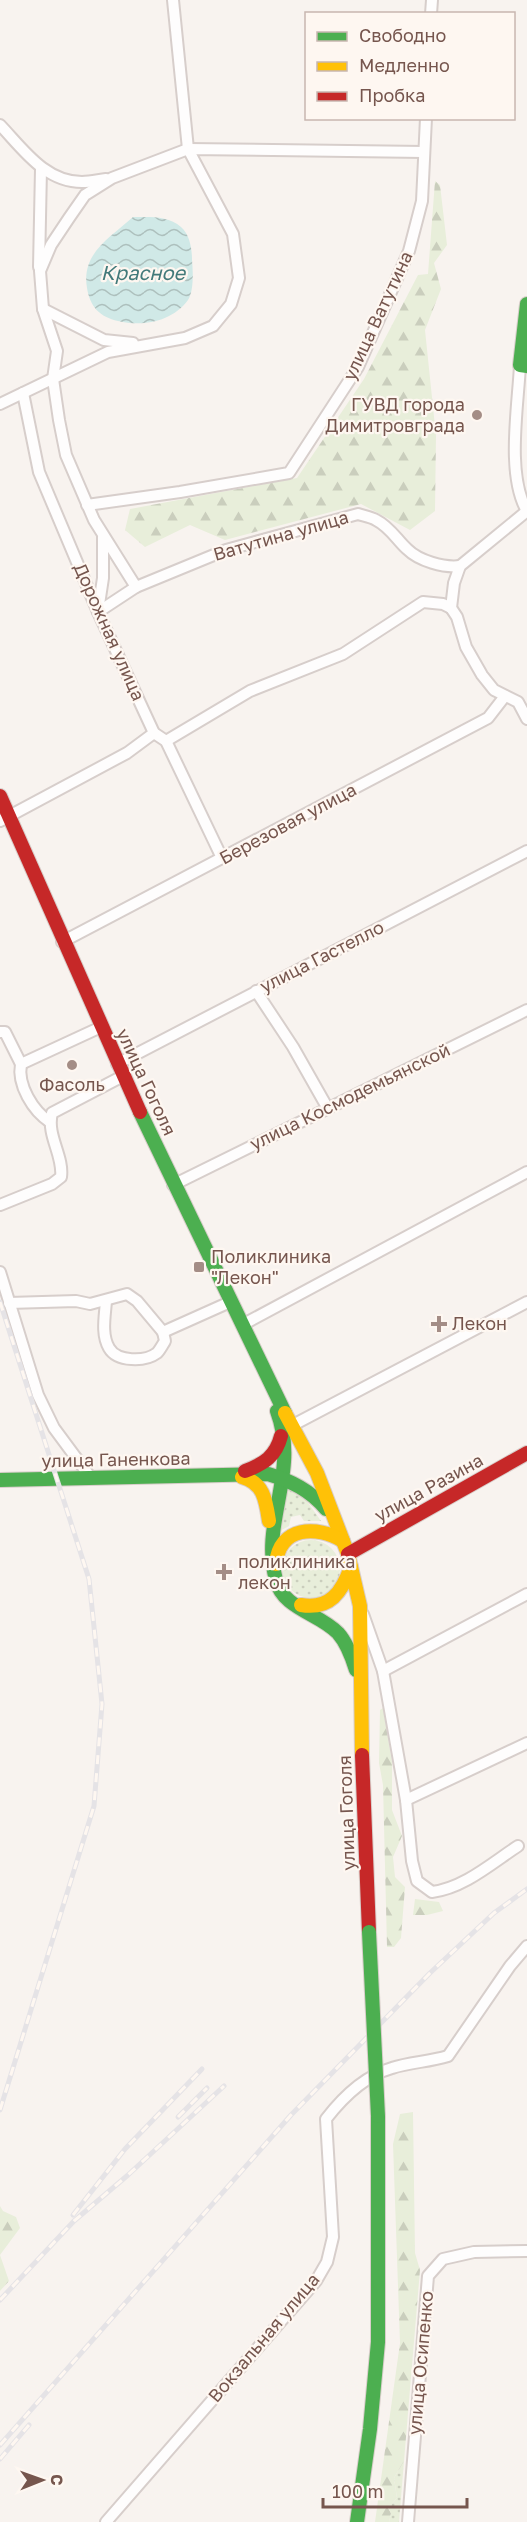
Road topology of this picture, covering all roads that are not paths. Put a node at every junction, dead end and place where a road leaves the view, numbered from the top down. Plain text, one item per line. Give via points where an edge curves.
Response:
1 (173, 0) edge
2 (426, 120) edge
3 (0, 125) edge
4 (188, 149) junction
5 (424, 152) junction
6 (41, 169) junction
7 (112, 178) junction
8 (39, 271) junction
9 (527, 304) edge
10 (43, 309) junction
11 (146, 344) junction
12 (524, 365) edge
13 (53, 378) junction
14 (22, 393) junction
15 (0, 404) edge
16 (87, 505) junction
17 (527, 511) edge
18 (103, 536) junction
19 (460, 567) junction
20 (136, 587) junction
21 (451, 608) junction
22 (98, 612) junction
23 (505, 696) junction
24 (527, 719) edge
25 (154, 733) junction
26 (166, 741) junction
27 (0, 796) edge
28 (4, 819) edge
29 (527, 851) edge
30 (222, 858) junction
31 (62, 942) junction
32 (256, 991) junction
33 (527, 1010) edge
34 (101, 1027) junction
35 (0, 1032) edge
36 (21, 1064) junction
37 (120, 1070) junction
38 (327, 1107) junction
39 (50, 1122) junction
40 (527, 1172) edge
41 (173, 1185) junction
42 (0, 1205) edge
43 (0, 1272) edge
44 (106, 1301) junction
45 (230, 1302) junction
46 (527, 1302) edge
47 (9, 1303) junction
48 (242, 1325) junction
49 (163, 1332) junction
50 (288, 1426) junction
51 (527, 1454) edge
52 (234, 1475) junction
53 (91, 1478) junction
54 (282, 1478) junction
55 (0, 1480) edge
56 (336, 1524) junction
57 (347, 1554) junction
58 (272, 1559) junction
59 (276, 1582) junction
60 (527, 1594) edge
61 (291, 1601) junction
62 (360, 1606) junction
63 (383, 1671) junction
64 (360, 1691) junction
65 (527, 1743) edge
66 (406, 1800) junction
67 (518, 1846) dead end
68 (527, 1946) edge
69 (527, 2250) edge
70 (106, 2522) edge
71 (357, 2522) edge
72 (408, 2522) edge

1 - 4 street
2 - 5 street, улица Ватутина
3 - 6 street
4 - 5 street
4 - 7 street
4 - 11 street via 233,234 239,278 231,304 213,326 185,338
5 - 16 street, улица Ватутина via 422,201 410,251 358,367 289,473
6 - 7 street via 82,182
6 - 8 street
7 - 8 street via 86,195 51,245
8 - 10 street
9 - 12 main road
10 - 11 street via 104,340
10 - 13 street via 57,351
11 - 13 street via 108,352
12 - 17 street via 515,471 520,499
13 - 14 street
13 - 16 street via 66,455
14 - 15 street
14 - 22 street, Дорожная улица via 39,472
16 - 18 street
17 - 19 street
18 - 20 street
18 - 22 street
19 - 20 street, Ватутина улица via 425,560 408,550 376,519 358,514 226,550
19 - 21 street
20 - 22 street, Ватутина улица
21 - 23 street via 482,675
21 - 26 street via 423,602 343,654 250,691
22 - 25 street, Дорожная улица
23 - 24 street via 518,702
23 - 30 street, Березовая улица via 488,718
25 - 26 street
25 - 28 street via 127,753
26 - 30 street
27 - 28 main road, улица Гоголя
28 - 31 main road, улица Гоголя
29 - 32 street, улица Гастелло
30 - 31 street, Березовая улица
31 - 34 main road, улица Гоголя
32 - 37 street, улица Гастелло
32 - 38 street
33 - 38 street, улица Космодемьянской
34 - 36 street
34 - 37 main road, улица Гоголя
35 - 36 street via 5,1032
36 - 39 street via 22,1085 40,1116
37 - 39 street, улица Гастелло via 52,1113
37 - 41 main road, улица Гоголя
38 - 41 street, улица Космодемьянской
39 - 42 street via 61,1177
40 - 48 street
41 - 45 main road, улица Гоголя
43 - 47 street
44 - 47 street
44 - 49 street via 127,1294 138,1301
44 - 49 street via 104,1330 109,1350 122,1359 156,1353 165,1341
45 - 48 main road, улица Гоголя
45 - 49 street
46 - 50 street
47 - 53 street via 38,1395 54,1428
48 - 50 main road, улица Гоголя
50 - 52 main road via 267,1463
50 - 54 main road
50 - 56 main road via 317,1473
51 - 57 main road, улица Разина
52 - 53 main road, улица Ганенкова
52 - 54 main road, улица Ганенкова via 268,1474
52 - 58 main road via 250,1478 265,1493
53 - 55 main road, улица Ганенкова
54 - 56 main road, улица Ганенкова via 314,1494
54 - 58 main road
56 - 57 main road
57 - 59 main road via 317,1530 291,1536 276,1559
57 - 61 main road via 342,1592 318,1606
57 - 62 main road
58 - 59 main road
59 - 61 main road
60 - 63 street
61 - 64 main road via 338,1634 349,1651
62 - 63 street
62 - 64 main road
63 - 66 street
64 - 71 main road, улица Гоголя, bridge via 378,2116 378,2342
65 - 66 street
66 - 67 street via 417,1881 432,1892 466,1880
68 - 70 street, Вокзальная улица via 448,2056 392,2068 364,2080 326,2119 333,2237 327,2262 316,2281
69 - 72 street, улица Осипенко via 474,2252 443,2259 428,2276

